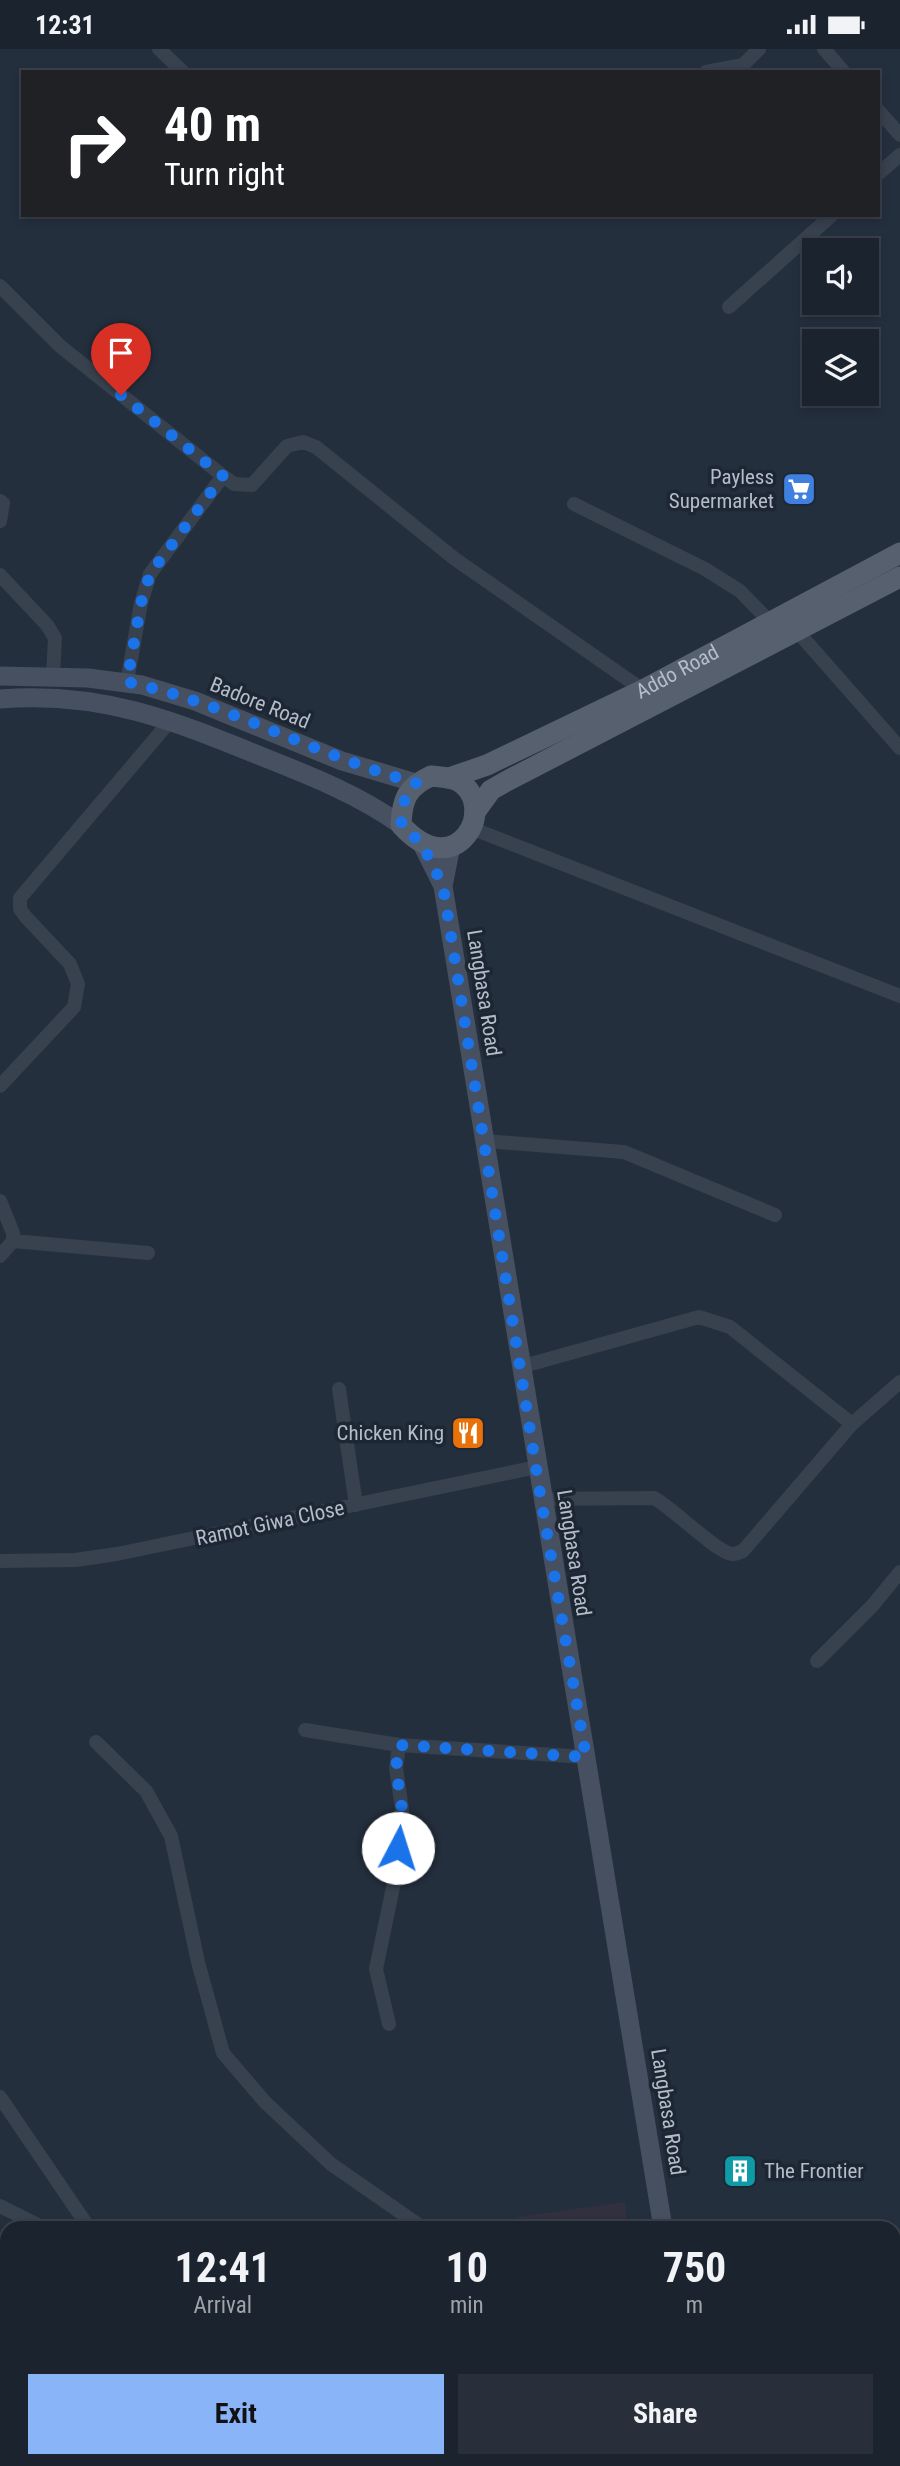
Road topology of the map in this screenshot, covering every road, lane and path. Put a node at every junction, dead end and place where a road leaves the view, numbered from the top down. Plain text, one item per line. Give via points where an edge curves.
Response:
1 (159, 49) edge
2 (759, 49) edge
3 (824, 49) edge
4 (181, 70) edge
5 (717, 70) edge
6 (842, 70) edge
7 (880, 112) edge
8 (900, 135) edge
9 (900, 155) edge
10 (880, 172) edge
11 (830, 217) edge
12 (0, 286) edge
13 (729, 307) dead end
14 (223, 476) junction
15 (0, 501) edge
16 (574, 505) dead end
17 (0, 521) edge
18 (900, 554) edge
19 (0, 575) edge
20 (900, 577) edge
21 (769, 622) junction
22 (797, 631) junction
23 (0, 676) edge
24 (53, 676) junction
25 (127, 682) junction
26 (643, 690) junction
27 (0, 699) edge
28 (171, 720) junction
29 (900, 748) edge
30 (449, 778) junction
31 (416, 783) junction
32 (473, 820) junction
33 (401, 825) junction
34 (422, 844) junction
35 (452, 846) junction
36 (443, 886) junction
37 (900, 996) edge
38 (0, 1086) edge
39 (485, 1141) junction
40 (0, 1201) edge
41 (775, 1215) dead end
42 (13, 1241) junction
43 (148, 1252) dead end
44 (0, 1256) edge
45 (520, 1367) junction
46 (900, 1382) edge
47 (340, 1389) dead end
48 (852, 1424) junction
49 (537, 1467) junction
50 (541, 1499) junction
51 (356, 1505) junction
52 (0, 1561) edge
53 (900, 1571) edge
54 (817, 1661) dead end
55 (306, 1730) dead end
56 (96, 1742) dead end
57 (399, 1745) junction
58 (586, 1757) junction
59 (389, 2024) dead end
60 (0, 2097) edge
61 (0, 2206) edge
62 (30, 2221) edge
63 (84, 2221) edge
64 (413, 2221) edge
65 (662, 2221) edge

1 - 4 street
2 - 5 street via 743,65
3 - 6 street
7 - 8 street
9 - 10 street
11 - 13 street
12 - 14 street via 60,346
14 - 25 street via 150,574
14 - 26 street via 234,484 252,485 287,446 303,442 316,447 455,559
15 - 17 street
16 - 21 street via 705,569 740,591
18 - 21 main road, Addo Road
19 - 24 street via 55,638
20 - 22 main road, Addo Road
21 - 26 main road, Addo Road
22 - 29 street
22 - 32 main road, Addo Road via 491,789
23 - 24 street, Badore Road
24 - 25 street, Badore Road
25 - 31 street, Badore Road via 195,701 342,761
26 - 30 main road, Addo Road via 487,765
27 - 28 street via 115,704
28 - 33 street via 329,783
28 - 38 street via 20,898 20,909 70,964 78,984 74,1006
30 - 31 main road via 431,776
30 - 32 main road via 470,794
31 - 33 main road via 405,797
32 - 35 main road via 463,839
32 - 37 street
33 - 34 main road
34 - 35 main road
34 - 36 street
35 - 36 street
36 - 39 street, Langbasa Road
39 - 41 street via 624,1151
39 - 45 street, Langbasa Road
40 - 42 street
42 - 43 street
42 - 44 street
45 - 48 street via 699,1317 730,1327
45 - 49 street, Langbasa Road
46 - 48 street
47 - 51 street
48 - 50 street via 743,1551 732,1554 654,1498
49 - 50 street, Langbasa Road
49 - 51 street, Ramot Giwa Close
50 - 58 street, Langbasa Road
51 - 52 street, Ramot Giwa Close via 117,1554
53 - 54 street
55 - 57 street
56 - 64 street via 146,1791 170,1836 223,2053 265,2102 331,2164
57 - 58 street
57 - 59 street via 396,1768 402,1809 397,1868 376,1969
58 - 65 street, Langbasa Road
60 - 63 street
61 - 62 street

